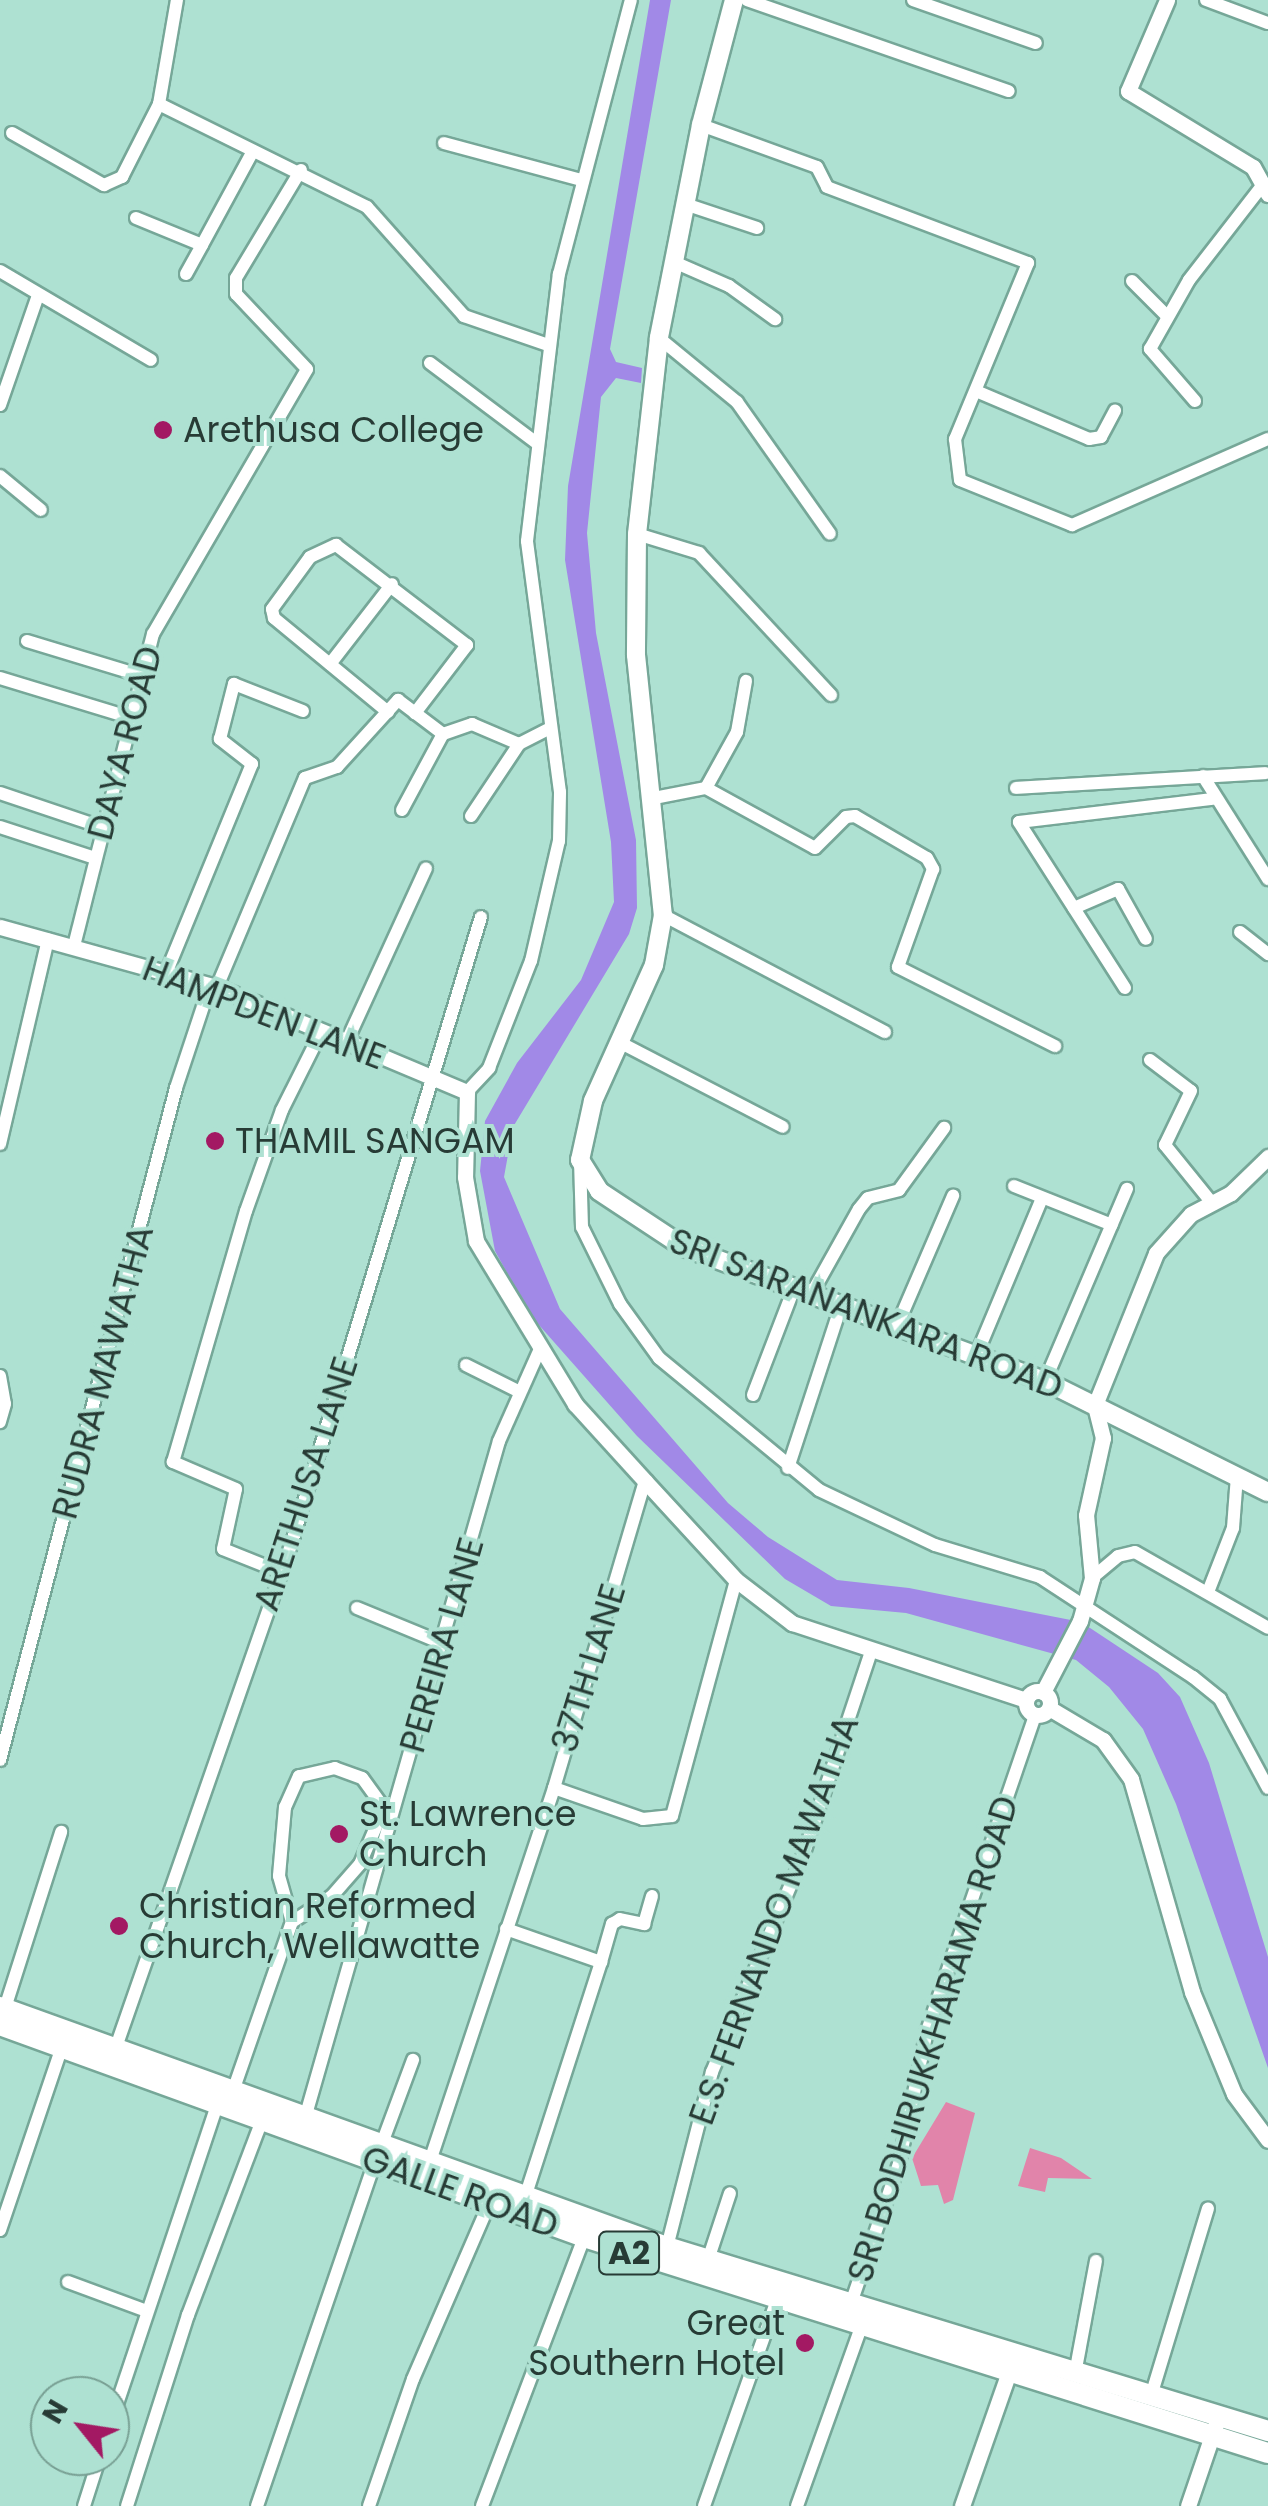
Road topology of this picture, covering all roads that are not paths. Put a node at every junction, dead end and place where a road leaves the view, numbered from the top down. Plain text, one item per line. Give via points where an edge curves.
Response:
1 (177, 0) edge
2 (631, 0) edge
3 (734, 0) edge
4 (746, 0) edge
5 (1166, 0) edge
6 (1206, 0) edge
7 (921, 1) edge
8 (1268, 23) edge
9 (1036, 43) dead end
10 (1009, 90) dead end
11 (159, 104) junction
12 (701, 125) junction
13 (12, 133) dead end
14 (444, 143) dead end
15 (254, 151) junction
16 (302, 170) junction
17 (580, 180) junction
18 (1265, 190) edge
19 (685, 204) junction
20 (136, 218) dead end
21 (757, 228) dead end
22 (202, 245) junction
23 (674, 262) junction
24 (0, 271) edge
25 (186, 274) dead end
26 (1132, 281) dead end
27 (37, 298) junction
28 (1166, 315) junction
29 (775, 320) dead end
30 (659, 338) junction
31 (548, 345) junction
32 (151, 360) dead end
33 (430, 363) dead end
34 (976, 392) junction
35 (1195, 401) dead end
36 (0, 406) edge
37 (1115, 411) dead end
38 (1268, 439) edge
39 (538, 444) junction
40 (0, 476) edge
41 (41, 510) dead end
42 (636, 534) junction
43 (830, 534) dead end
44 (392, 584) junction
45 (26, 641) dead end
46 (330, 664) junction
47 (140, 674) junction
48 (0, 678) edge
49 (746, 681) dead end
50 (831, 696) dead end
51 (303, 711) dead end
52 (388, 712) junction
53 (414, 713) junction
54 (128, 716) junction
55 (548, 729) junction
56 (443, 734) junction
57 (519, 744) junction
58 (1266, 773) edge
59 (1203, 776) junction
60 (706, 788) junction
61 (1016, 788) dead end
62 (0, 793) edge
63 (654, 798) junction
64 (1214, 799) junction
65 (402, 810) dead end
66 (471, 816) dead end
67 (0, 827) edge
68 (101, 827) junction
69 (95, 858) junction
70 (426, 868) dead end
71 (1268, 879) edge
72 (1074, 908) junction
73 (663, 915) junction
74 (481, 917) dead end
75 (0, 927) edge
76 (1240, 932) dead end
77 (48, 940) junction
78 (1146, 940) dead end
79 (74, 946) junction
80 (1268, 954) edge
81 (168, 971) junction
82 (213, 986) junction
83 (1125, 988) dead end
84 (320, 1032) junction
85 (885, 1032) dead end
86 (346, 1043) junction
87 (621, 1043) junction
88 (1055, 1046) dead end
89 (1150, 1060) dead end
90 (430, 1078) junction
91 (468, 1092) junction
92 (783, 1126) dead end
93 (944, 1128) dead end
94 (0, 1144) edge
95 (1268, 1157) edge
96 (580, 1160) junction
97 (1014, 1186) dead end
98 (1127, 1190) dead end
99 (954, 1196) dead end
100 (1042, 1198) junction
101 (1212, 1203) junction
102 (1112, 1225) junction
103 (803, 1291) junction
104 (841, 1306) junction
105 (896, 1326) junction
106 (540, 1349) junction
107 (976, 1356) junction
108 (466, 1365) dead end
109 (0, 1376) edge
110 (1044, 1381) junction
111 (518, 1391) junction
112 (753, 1395) dead end
113 (1095, 1405) junction
114 (0, 1422) edge
115 (788, 1468) junction
116 (1237, 1476) junction
117 (646, 1481) junction
118 (1268, 1492) edge
119 (278, 1571) junction
120 (1092, 1578) junction
121 (736, 1580) junction
122 (1208, 1592) junction
123 (1086, 1602) junction
124 (357, 1608) dead end
125 (1268, 1628) edge
126 (442, 1643) junction
127 (871, 1652) junction
128 (1038, 1704) junction
129 (0, 1760) edge
130 (554, 1788) junction
131 (1268, 1788) edge
132 (61, 1832) dead end
133 (652, 1896) dead end
134 (292, 1922) junction
135 (506, 1930) junction
136 (601, 1962) junction
137 (2, 2013) edge
138 (62, 2047) junction
139 (116, 2047) junction
140 (413, 2060) dead end
141 (179, 2080) junction
142 (226, 2097) junction
143 (263, 2118) junction
144 (305, 2118) junction
145 (1268, 2140) edge
146 (378, 2154) junction
147 (429, 2164) junction
148 (730, 2193) dead end
149 (526, 2197) junction
150 (489, 2204) junction
151 (1208, 2208) dead end
152 (0, 2230) edge
153 (584, 2237) junction
154 (667, 2247) junction
155 (709, 2257) junction
156 (1096, 2261) dead end
157 (68, 2282) dead end
158 (777, 2300) junction
159 (850, 2306) junction
160 (147, 2311) junction
161 (861, 2327) junction
162 (1012, 2365) junction
163 (1075, 2374) junction
164 (126, 2376) edge
165 (1151, 2396) junction
166 (1215, 2427) junction
167 (1268, 2432) edge
168 (1268, 2454) edge
169 (94, 2476) edge
170 (84, 2506) edge
171 (128, 2506) edge
172 (257, 2506) edge
173 (369, 2506) edge
174 (482, 2506) edge
175 (704, 2506) edge
176 (797, 2506) edge
177 (962, 2506) edge
178 (1188, 2506) edge

1 - 11 street
2 - 17 street
3 - 12 main road
4 - 10 street
5 - 18 street via 1128,91 1231,151 1253,167
6 - 8 street
7 - 9 street
11 - 13 street via 122,176 104,185
11 - 15 street
12 - 19 main road
12 - 34 street via 818,167 827,187 893,215 1028,263
14 - 17 street
15 - 16 street
15 - 22 street
16 - 31 street via 367,207 464,316
16 - 47 street, DAYA ROAD via 236,278 236,294 307,369 206,552 160,620
17 - 31 street
18 - 28 street
19 - 21 street
19 - 23 main road
20 - 22 street
22 - 25 street
23 - 29 street via 729,286
23 - 30 main road
24 - 27 street
26 - 28 street
27 - 32 street
27 - 36 street
28 - 35 street via 1150,349
30 - 42 main road
30 - 43 street via 737,402
31 - 39 street
33 - 39 street
34 - 37 street via 1089,439 1101,437
34 - 38 street via 955,439 960,480 1072,526
39 - 55 street via 527,541
40 - 41 street
42 - 50 street via 699,554
42 - 63 main road via 636,655
44 - 46 street
44 - 46 street via 336,545 310,557 272,610
44 - 53 street via 467,644
45 - 47 street
46 - 52 street
47 - 54 street, DAYA ROAD
48 - 54 street
49 - 60 street via 738,732
51 - 81 street via 234,684 220,739 252,764
52 - 53 street via 398,700
52 - 82 street, RUDRA MAWATHA via 336,767 305,778
53 - 56 street
54 - 68 street, DAYA ROAD
55 - 57 street
55 - 91 street via 560,792 559,841 530,960 489,1068
56 - 57 street via 472,724
56 - 65 street
57 - 66 street
58 - 59 street
59 - 61 street
59 - 64 street
60 - 63 street
60 - 88 street via 815,848 846,816 855,816 927,858 932,869 898,966
62 - 68 street
63 - 73 main road
64 - 71 street
64 - 72 street via 1019,822
67 - 69 street
68 - 69 street, DAYA ROAD
69 - 79 street, DAYA ROAD
70 - 86 street
72 - 78 street via 1118,889
72 - 83 street
73 - 85 street
73 - 87 main road via 654,965
74 - 90 street, ARETHUSA LANE
75 - 77 street, HAMPDEN LANE
76 - 80 street
77 - 79 street, HAMPDEN LANE
77 - 94 street
79 - 81 street, HAMPDEN LANE
81 - 82 street, HAMPDEN LANE
82 - 84 street, HAMPDEN LANE
82 - 129 street, RUDRA MAWATHA via 176,1088
84 - 86 street, HAMPDEN LANE
84 - 119 street via 282,1110 246,1211 172,1462 236,1489 224,1549
86 - 90 street, HAMPDEN LANE
87 - 92 street
87 - 96 main road via 592,1101
89 - 101 street via 1191,1091 1165,1145
90 - 91 street, HAMPDEN LANE
90 - 119 street, ARETHUSA LANE
91 - 106 street via 466,1177 476,1241
93 - 103 street via 898,1190 868,1198
95 - 101 street
96 - 103 main road, SRI SARANANKARA ROAD via 599,1190 639,1222 684,1247
96 - 115 street via 582,1227 620,1304 659,1358
97 - 100 street
98 - 102 street
99 - 105 street
100 - 102 street
100 - 107 street
101 - 113 street via 1191,1214 1156,1253
102 - 110 street
103 - 104 main road, SRI SARANANKARA ROAD
103 - 112 street
104 - 105 main road, SRI SARANANKARA ROAD
104 - 115 street
105 - 107 main road, SRI SARANANKARA ROAD
106 - 111 street, PEREIRA LANE
106 - 117 street via 576,1404
107 - 110 main road, SRI SARANANKARA ROAD
108 - 111 street
109 - 114 street via 6,1404
110 - 113 main road, SRI SARANANKARA ROAD
111 - 126 street, PEREIRA LANE
113 - 116 main road, SRI SARANANKARA ROAD
113 - 120 street via 1102,1438 1086,1515
115 - 123 street via 890,1526 1040,1576
116 - 118 main road, SRI SARANANKARA ROAD
116 - 122 street via 1233,1528
117 - 121 street
117 - 130 street, 37TH LANE
119 - 139 street, ARETHUSA LANE
120 - 122 street via 1118,1556 1135,1552
120 - 123 street
121 - 127 street via 792,1623
121 - 130 street via 672,1816 643,1818
122 - 125 street
123 - 128 street
123 - 131 street via 1220,1699
124 - 126 street
126 - 144 street, PEREIRA LANE
127 - 128 street
127 - 154 street, E.S. FERNANDO MAWATHA via 798,1870 712,2072
128 - 145 street via 1103,1740 1131,1779 1192,1992 1234,2094
128 - 159 street, SRI BODHIRUKKHARAMA ROAD via 927,2031 899,2164
130 - 135 street, 37TH LANE
132 - 137 street
133 - 136 street via 644,1924 620,1918 612,1924
134 - 134 street via 332,1896 360,1864 384,1808 362,1778 335,1768 298,1776 286,1807 279,1876
134 - 142 street
135 - 136 street
135 - 147 street, 37TH LANE
136 - 149 street
137 - 138 highway, GALLE ROAD / A2
137 - 139 highway, GALLE ROAD / A2
138 - 141 highway, GALLE ROAD / A2
138 - 152 street
139 - 141 highway, GALLE ROAD / A2
140 - 146 street
141 - 142 highway, GALLE ROAD / A2
142 - 143 highway, GALLE ROAD / A2
142 - 144 highway, GALLE ROAD / A2
142 - 160 street
143 - 146 highway, GALLE ROAD / A2
143 - 171 street via 188,2316
144 - 146 highway, GALLE ROAD / A2
146 - 147 highway, GALLE ROAD / A2
146 - 150 highway, GALLE ROAD / A2
146 - 172 street
147 - 149 highway, GALLE ROAD / A2
148 - 155 street
149 - 154 highway, GALLE ROAD / A2
150 - 153 highway, GALLE ROAD / A2
150 - 173 street via 412,2379
151 - 165 street
153 - 158 highway, GALLE ROAD / A2
153 - 174 street
154 - 155 highway, GALLE ROAD / A2
155 - 159 highway, GALLE ROAD / A2
156 - 163 street
157 - 160 street
158 - 161 highway, GALLE ROAD / A2
158 - 175 street
159 - 162 highway, GALLE ROAD / A2
160 - 164 street
161 - 162 highway, GALLE ROAD / A2
161 - 176 street
162 - 163 highway, GALLE ROAD / A2
162 - 166 highway, GALLE ROAD / A2
162 - 177 street
163 - 165 highway, GALLE ROAD / A2
165 - 166 highway, GALLE ROAD / A2
166 - 167 highway, GALLE ROAD / A2
166 - 168 highway, GALLE ROAD / A2
166 - 178 street
169 - 170 street

